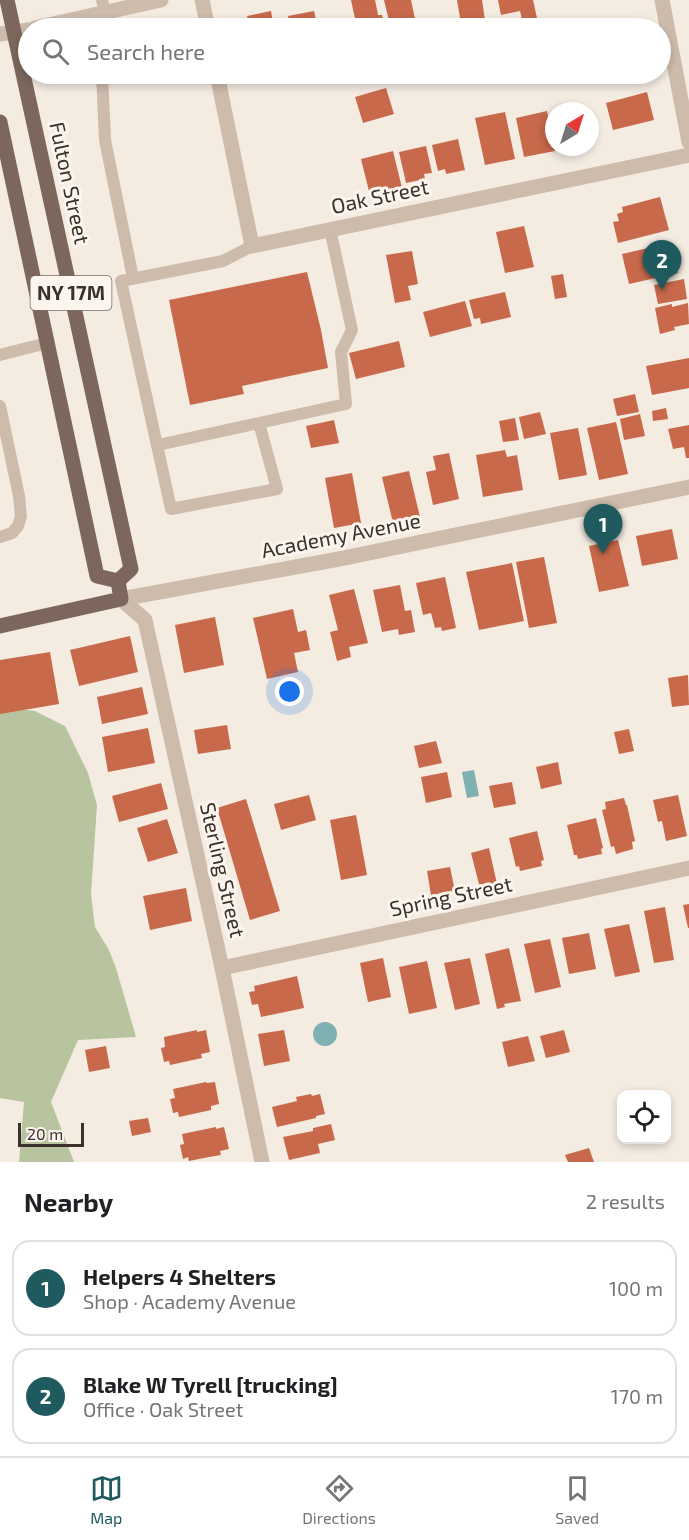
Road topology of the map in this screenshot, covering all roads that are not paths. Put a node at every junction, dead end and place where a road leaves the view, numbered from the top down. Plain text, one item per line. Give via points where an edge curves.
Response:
1 (8, 0) edge
2 (161, 0) edge
3 (202, 0) edge
4 (662, 0) edge
5 (104, 6) edge
6 (66, 18) edge
7 (205, 18) edge
8 (665, 18) edge
9 (14, 32) edge
10 (671, 47) edge
11 (18, 50) edge
12 (25, 84) edge
13 (102, 84) edge
14 (219, 84) edge
15 (0, 122) edge
16 (689, 142) edge
17 (689, 154) edge
18 (330, 230) junction
19 (252, 246) junction
20 (133, 278) junction
21 (47, 343) junction
22 (0, 355) edge
23 (0, 406) edge
24 (259, 423) junction
25 (158, 445) junction
26 (689, 487) edge
27 (0, 537) edge
28 (118, 581) junction
29 (121, 598) junction
30 (0, 626) edge
31 (689, 868) edge
32 (222, 968) junction
33 (262, 1162) edge

1 - 9 main road, Fulton Street / NY 17M
2 - 5 street
3 - 7 street
4 - 8 street
5 - 6 street
9 - 11 main road, Fulton Street / NY 17M
10 - 16 street
12 - 28 main road, Fulton Street / NY 17M via 131,569
13 - 20 lane via 105,140
14 - 19 street
15 - 21 main road, NY 17M
17 - 18 street, Oak Street
18 - 19 street, Oak Street
18 - 24 lane via 352,330 341,352 346,404
19 - 20 lane via 223,261
20 - 25 lane via 121,281
21 - 22 lane
21 - 28 main road, NY 17M via 97,576
23 - 27 lane via 21,516 12,533
24 - 25 lane
24 - 25 lane via 277,489 171,509
26 - 29 street, Academy Avenue via 339,559
28 - 29 main road
29 - 30 main road, Academy Avenue
29 - 32 street, Sterling Street via 145,620
31 - 32 street, Spring Street
32 - 33 street, Sterling Street

